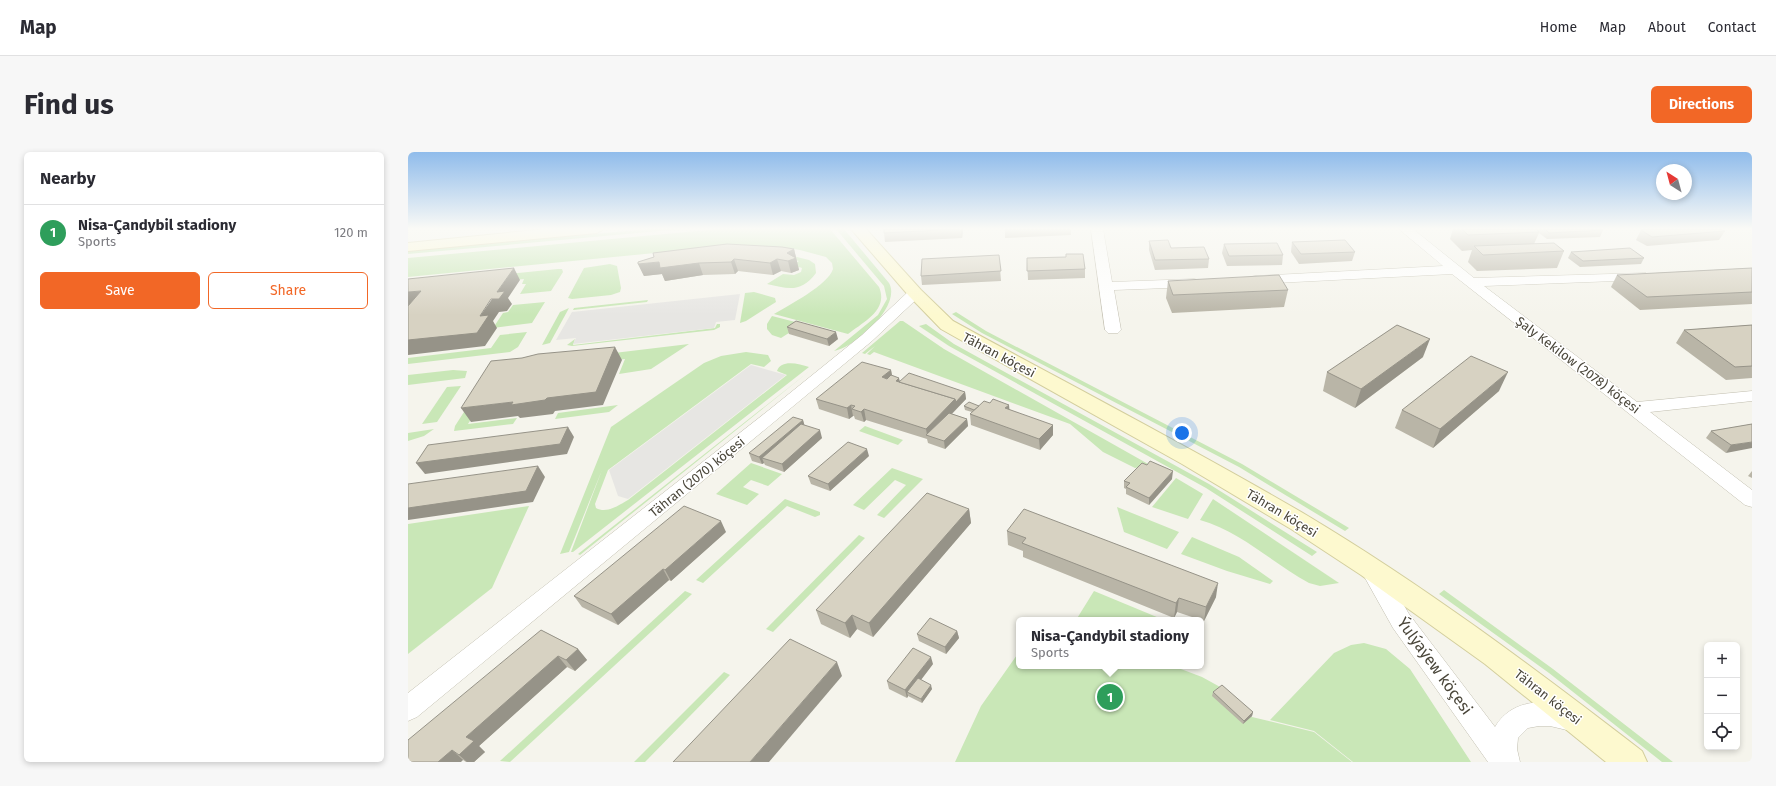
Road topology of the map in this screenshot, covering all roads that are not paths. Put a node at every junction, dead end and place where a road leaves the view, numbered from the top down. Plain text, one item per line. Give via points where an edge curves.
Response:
1 (883, 257) edge
2 (1101, 257) edge
3 (1439, 257) edge
4 (1454, 270) junction
5 (1656, 276) edge
6 (1239, 281) edge
7 (1207, 282) edge
8 (1469, 282) junction
9 (1105, 286) junction
10 (915, 293) junction
11 (1113, 330) dead end
12 (1752, 396) edge
13 (1636, 408) junction
14 (1752, 500) edge
15 (1370, 568) junction
16 (408, 709) edge
17 (1583, 723) junction
18 (1506, 762) edge
19 (1631, 762) edge

1 - 10 street
2 - 9 street
3 - 4 street, Şaly Kekilow (2078) köçesi
4 - 6 street
4 - 8 street, Şaly Kekilow (2078) köçesi
5 - 8 street
7 - 9 street
8 - 13 street, Şaly Kekilow (2078) köçesi
9 - 11 street
10 - 15 street, Tähran köçesi via 937,317 960,334 1190,458
10 - 16 street, Tähran (2070) köçesi via 867,338 775,414
12 - 13 street
13 - 14 street, Şaly Kekilow (2078) köçesi
15 - 17 street, Tähran köçesi via 1495,656
15 - 18 street, Ýulýaýew köçesi via 1401,621
17 - 18 street via 1551,713 1534,713 1521,717 1506,734 1503,746
17 - 19 street, Tähran köçesi

